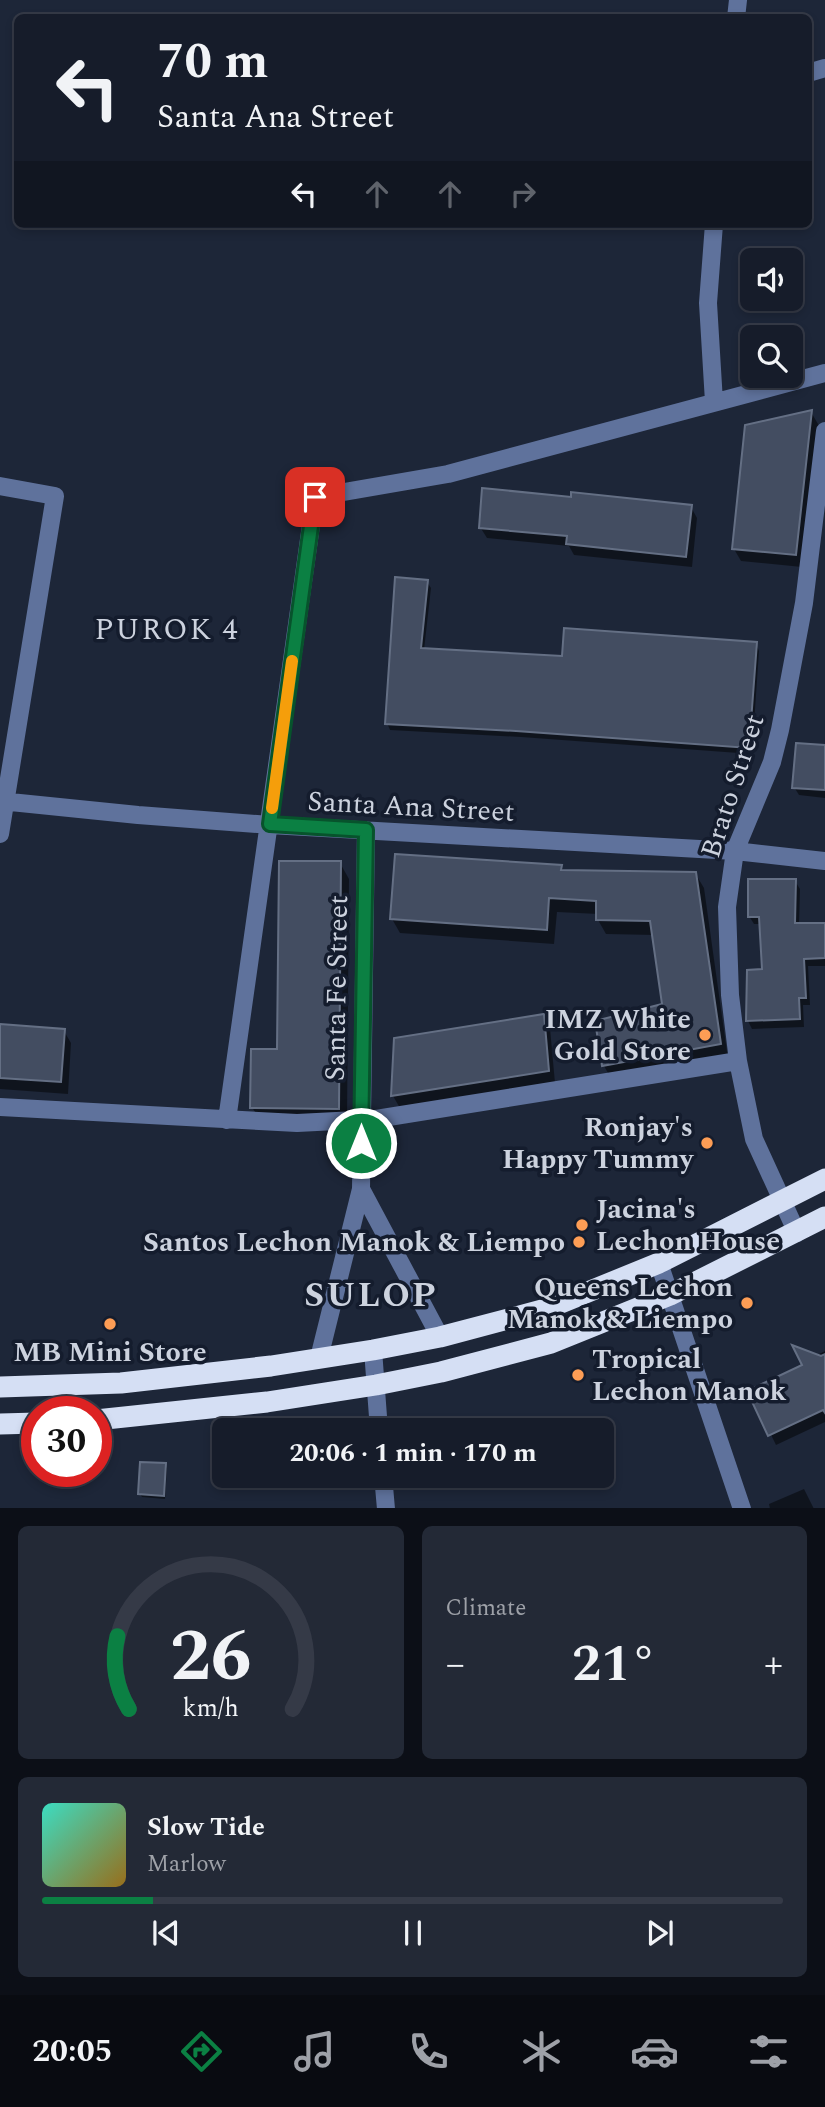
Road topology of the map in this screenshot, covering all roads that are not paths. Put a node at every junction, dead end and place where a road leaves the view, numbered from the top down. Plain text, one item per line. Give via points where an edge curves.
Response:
1 (714, 228) edge
2 (825, 373) edge
3 (714, 402) junction
4 (825, 431) edge
5 (0, 486) edge
6 (3, 802) edge
7 (270, 824) junction
8 (366, 830) junction
9 (0, 834) edge
10 (735, 850) junction
11 (825, 861) edge
12 (738, 1061) junction
13 (0, 1107) edge
14 (227, 1120) junction
15 (360, 1120) junction
16 (825, 1179) edge
17 (361, 1189) junction
18 (784, 1202) junction
19 (825, 1217) edge
20 (797, 1233) junction
21 (659, 1263) junction
22 (670, 1295) junction
23 (440, 1337) junction
24 (373, 1350) junction
25 (319, 1358) junction
26 (376, 1385) junction
27 (0, 1387) edge
28 (112, 1418) edge
29 (378, 1418) edge
30 (21, 1423) edge
31 (0, 1424) edge
32 (384, 1488) edge
33 (386, 1508) edge
34 (742, 1508) edge

1 - 3 street via 708,303
2 - 3 street
3 - 7 street via 448,474 315,497
4 - 10 street, Brato Street via 804,603 780,730 772,762
5 - 6 street via 55,496
6 - 7 street, Santa Ana Street
6 - 9 street
7 - 8 street, Santa Ana Street
7 - 14 street
8 - 10 street, Santa Ana Street
8 - 15 street, Santa Fe Street
10 - 11 street, Santa Ana Street
10 - 12 street, Brato Street via 727,907
12 - 15 street
12 - 18 street, Brato Street via 754,1139
13 - 14 street
14 - 15 street
15 - 17 street, Santa Fe Street
16 - 18 highway
17 - 23 street, Santa Fe Street
17 - 25 street, Santa Fe Street
18 - 20 street, Brato Street
18 - 21 highway
19 - 20 highway
20 - 22 highway
21 - 22 street
21 - 23 highway via 546,1309
22 - 26 highway via 551,1343
22 - 34 street
23 - 24 highway
24 - 25 highway
24 - 26 street
25 - 27 highway via 121,1382
26 - 28 highway
26 - 29 street
30 - 31 highway
32 - 33 street

